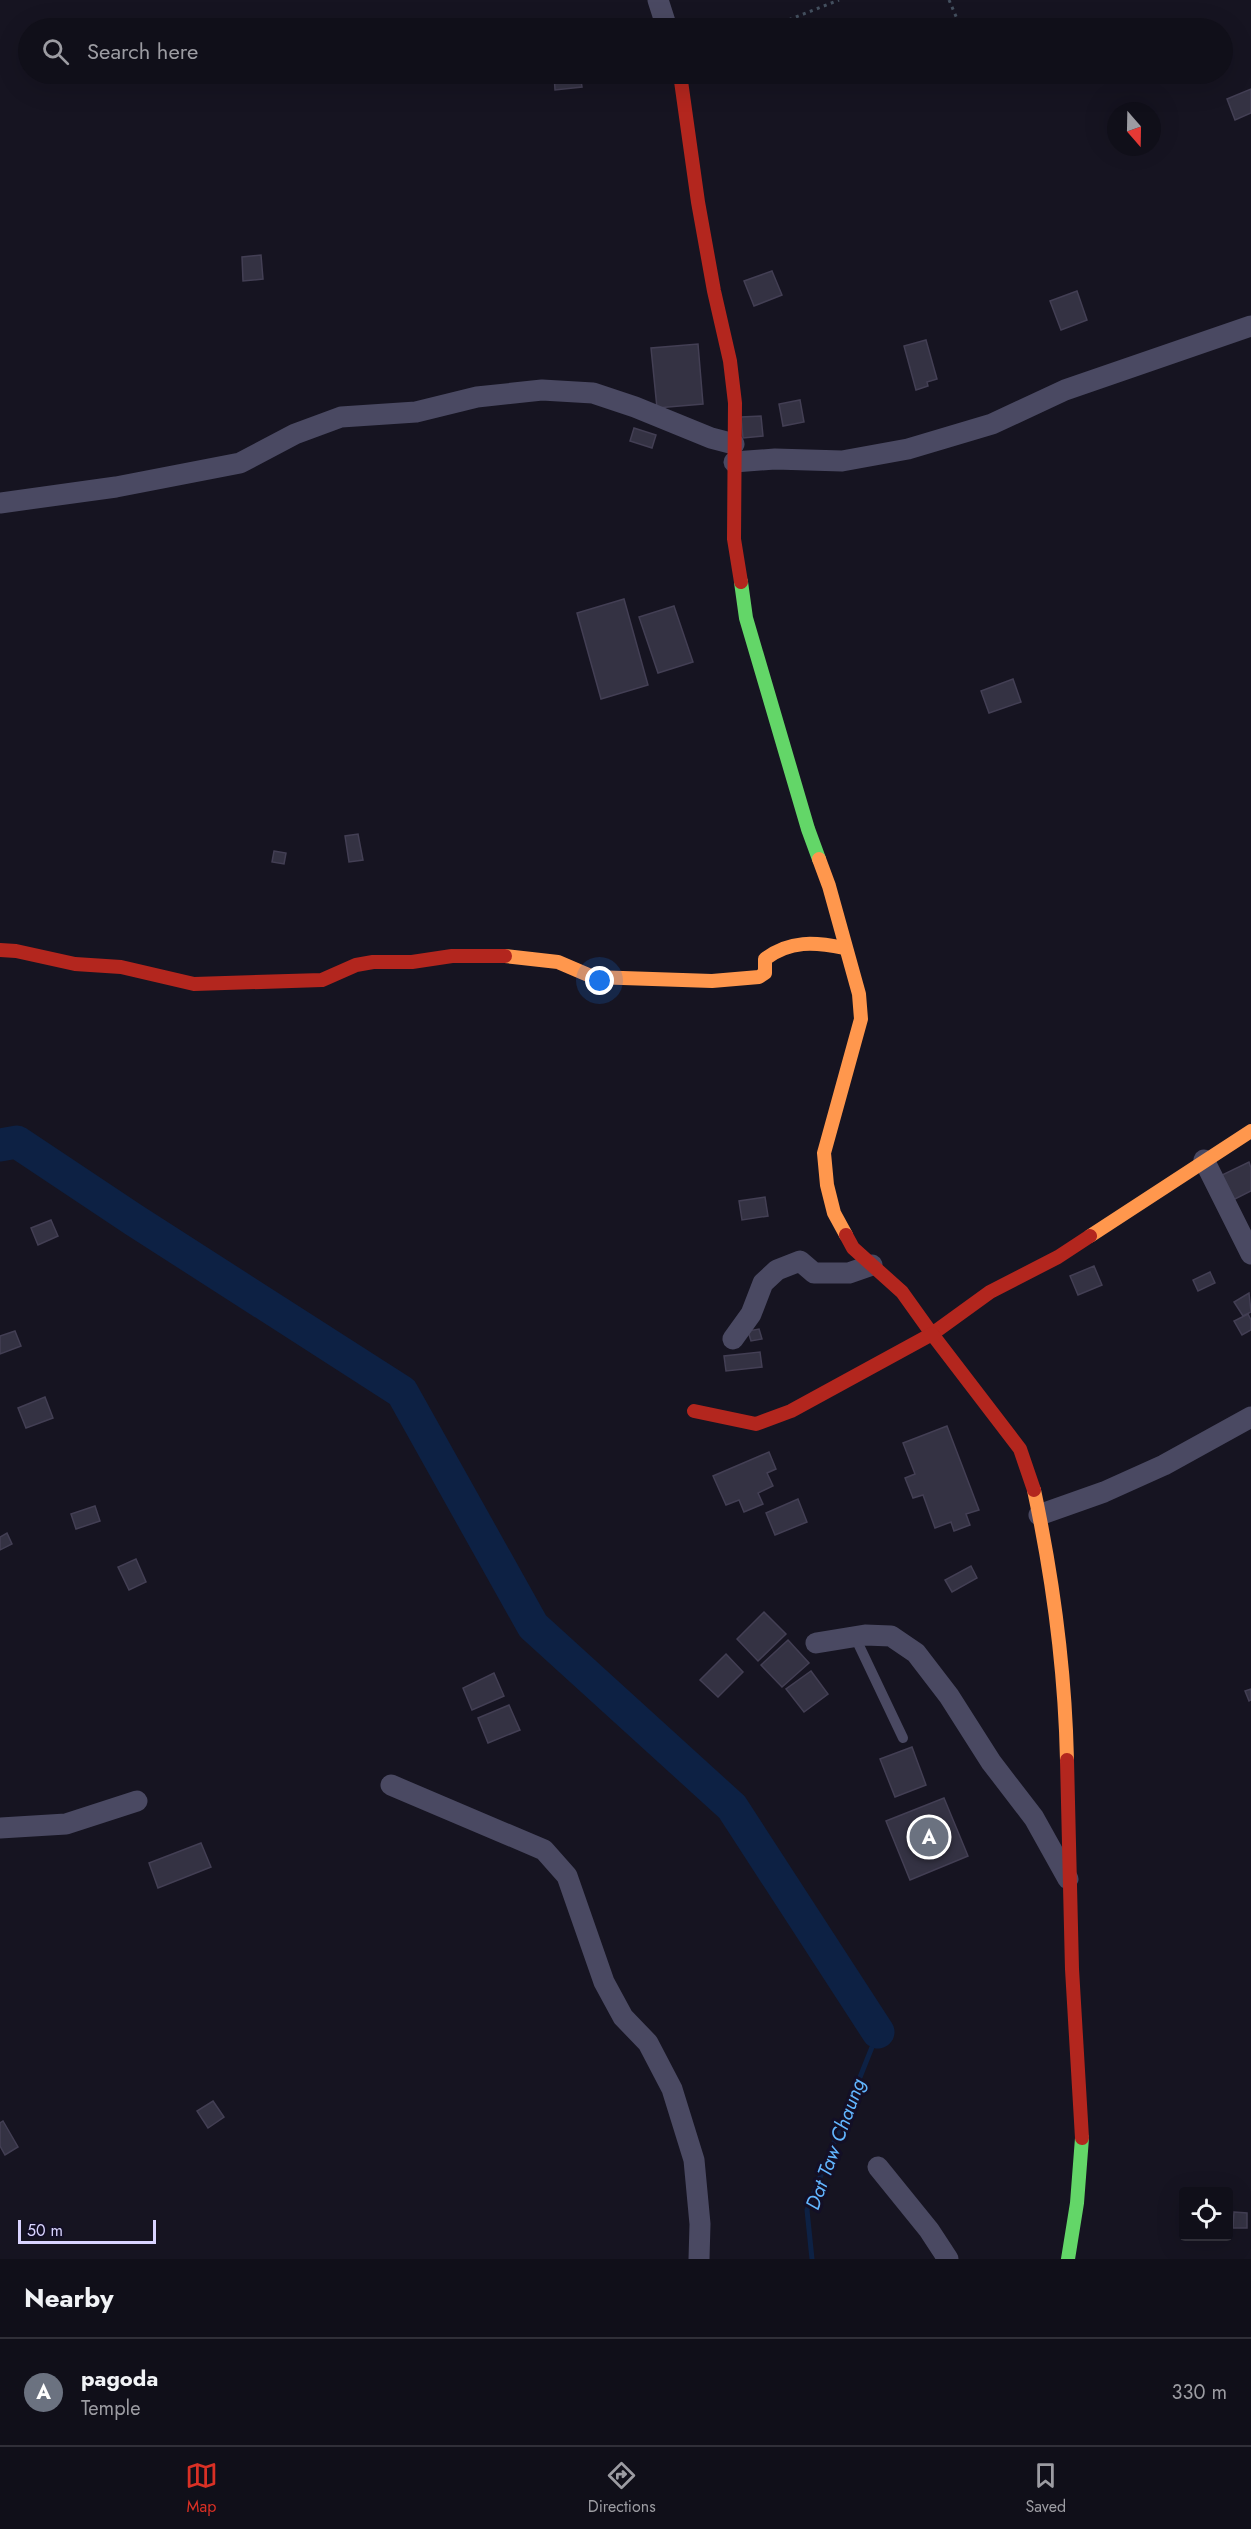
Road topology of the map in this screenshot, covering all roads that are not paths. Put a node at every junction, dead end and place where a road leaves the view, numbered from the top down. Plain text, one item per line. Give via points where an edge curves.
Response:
1 (658, 0) edge
2 (664, 18) edge
3 (681, 84) edge
4 (1251, 326) edge
5 (734, 453) junction
6 (0, 503) edge
7 (844, 948) junction
8 (0, 950) edge
9 (1251, 1131) edge
10 (1204, 1160) junction
11 (1251, 1254) edge
12 (872, 1265) junction
13 (932, 1334) junction
14 (733, 1339) dead end
15 (694, 1411) dead end
16 (1251, 1417) edge
17 (1039, 1515) junction
18 (855, 1637) junction
19 (816, 1643) dead end
20 (903, 1738) dead end
21 (391, 1785) dead end
22 (137, 1801) dead end
23 (0, 1828) edge
24 (1070, 1882) junction
25 (878, 2167) dead end
26 (699, 2259) edge
27 (948, 2259) edge
28 (1068, 2259) edge

1 - 2 street
3 - 5 street via 698,202 730,361 735,404
4 - 5 street via 1065,390 992,423 908,449 842,461
5 - 6 street via 711,438 593,393 542,390 477,397 416,412 341,417 295,434 240,464 116,488
5 - 7 street via 734,539 746,618 829,886
7 - 8 street via 797,942 765,958 765,973 759,977 712,981 593,977 558,962 515,956 452,956 356,965 322,980 223,984 194,984 121,967 75,964
7 - 12 street via 859,994 861,1019 824,1153 834,1213 853,1248
9 - 10 street
10 - 11 street
10 - 13 street via 1058,1257 990,1292
12 - 13 street via 902,1292
12 - 14 street via 849,1273 814,1273 800,1261 777,1270 763,1283 751,1314
13 - 15 street via 791,1411 756,1424
13 - 17 street via 1020,1449
16 - 17 street via 1164,1465
17 - 24 street via 1049,1559 1061,1656
18 - 19 street
18 - 20 lane
18 - 24 street via 891,1636 916,1653 1034,1818
21 - 26 street via 544,1850 567,1876 604,1982 623,2017 648,2043 672,2089 694,2160
22 - 23 street via 66,1824
24 - 28 street via 1082,2133
25 - 27 street

